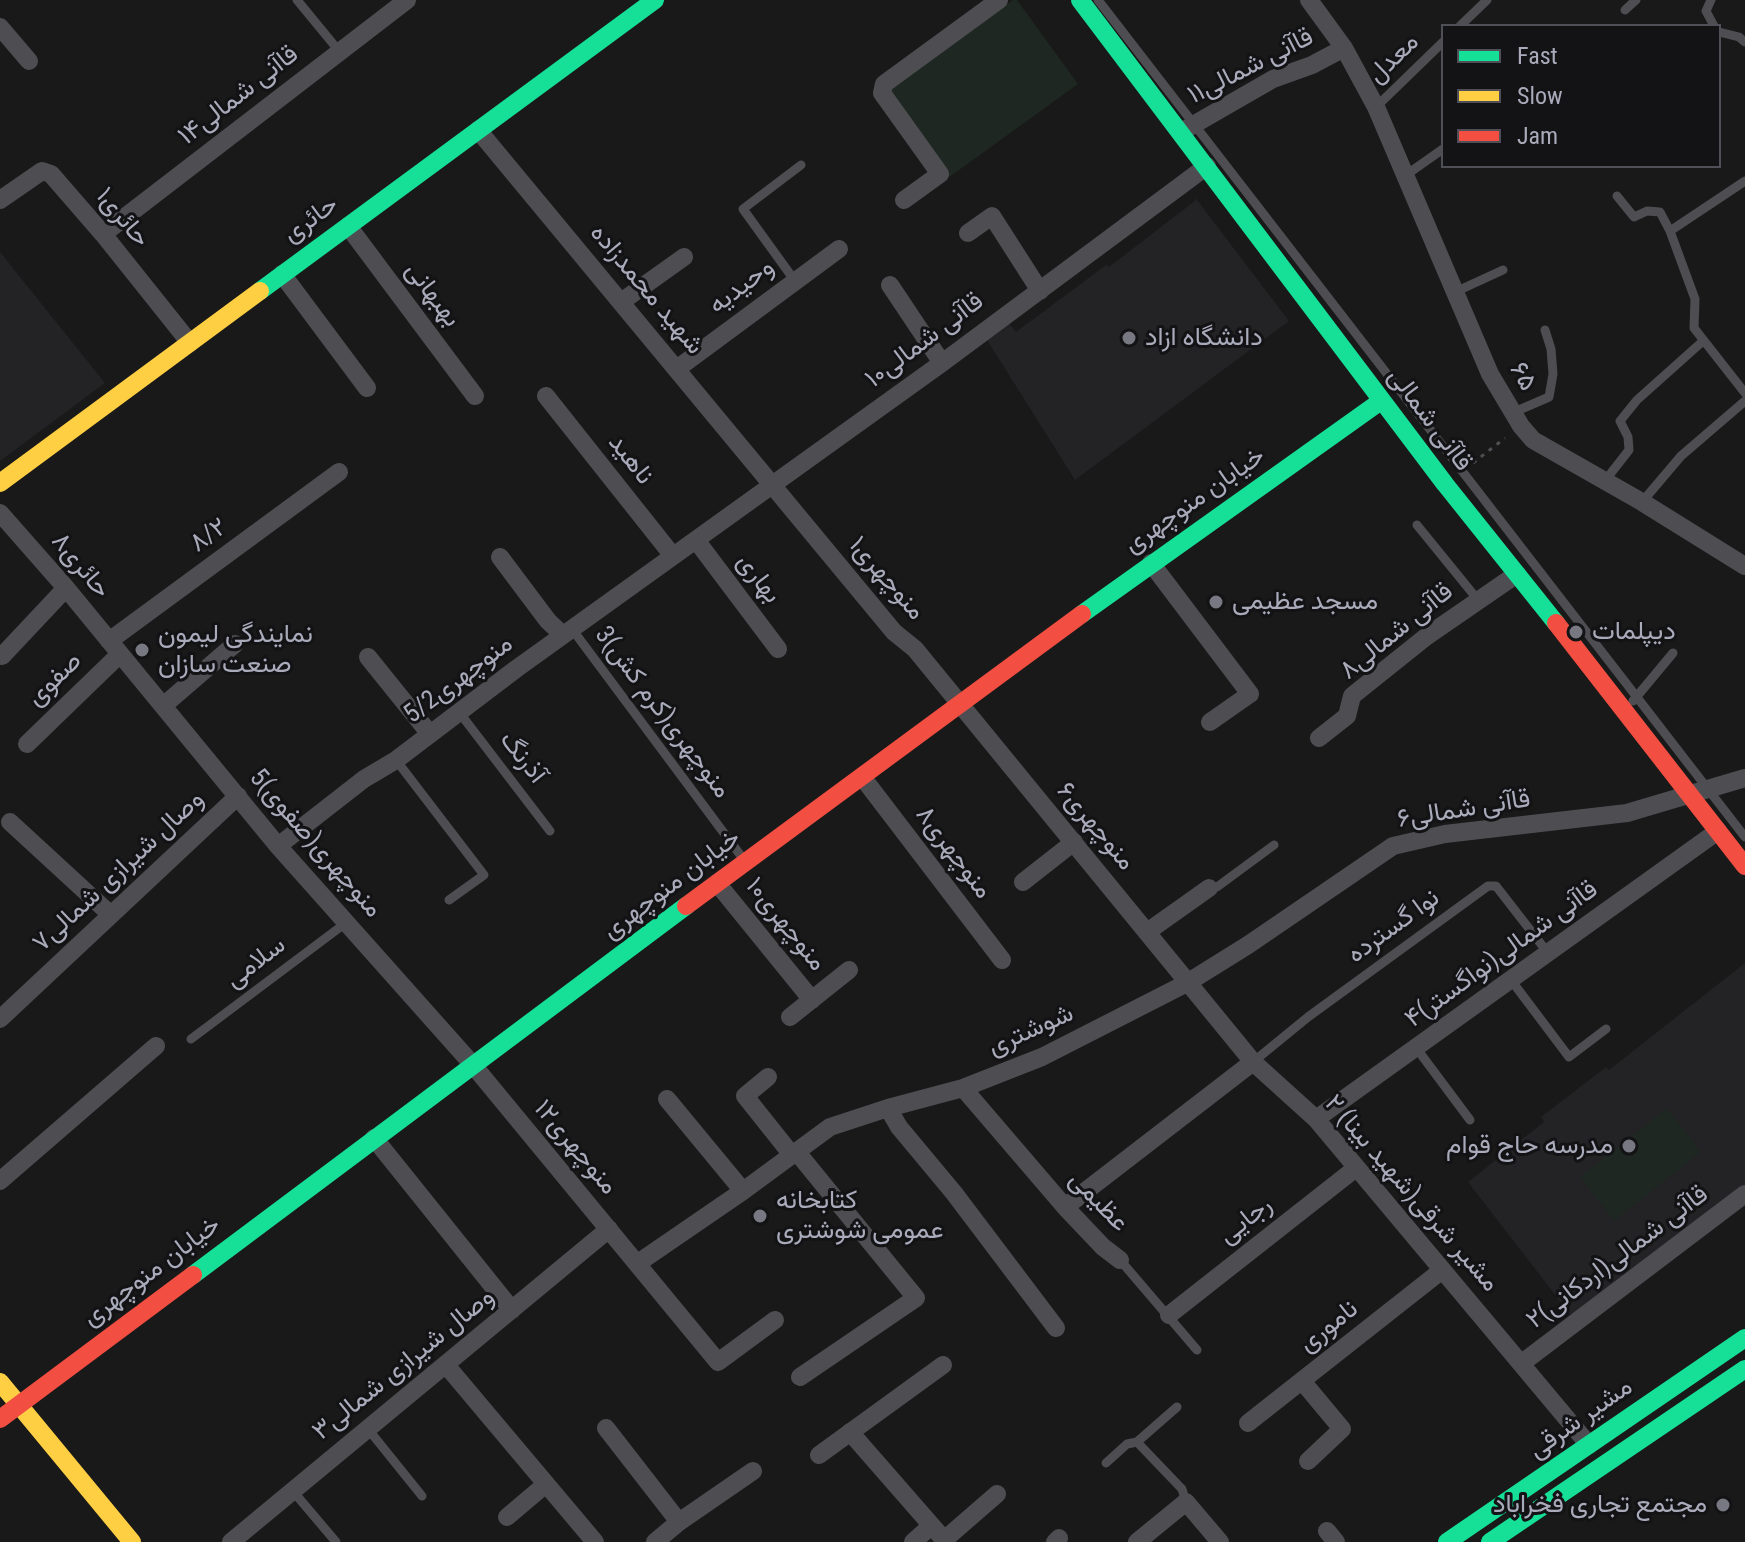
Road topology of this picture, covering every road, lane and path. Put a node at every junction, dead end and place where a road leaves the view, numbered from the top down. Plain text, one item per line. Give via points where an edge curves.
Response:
1 (297, 0) edge
2 (407, 0) edge
3 (655, 0) edge
4 (999, 0) edge
5 (1080, 0) edge
6 (1098, 0) edge
7 (1309, 0) edge
8 (1487, 0) edge
9 (1636, 0) edge
10 (1711, 0) edge
11 (1625, 10) dead end
12 (1462, 24) edge
13 (1713, 24) edge
14 (0, 27) edge
15 (1721, 32) edge
16 (1745, 42) edge
17 (1441, 44) edge
18 (1344, 48) junction
19 (339, 51) junction
20 (29, 61) dead end
21 (1376, 107) junction
22 (1187, 129) junction
23 (478, 130) junction
24 (1441, 150) edge
25 (801, 165) dead end
26 (1207, 166) junction
27 (1406, 175) junction
28 (1745, 181) edge
29 (1617, 196) dead end
30 (0, 200) edge
31 (904, 200) dead end
32 (348, 226) junction
33 (1670, 231) junction
34 (968, 233) dead end
35 (103, 234) junction
36 (839, 249) dead end
37 (684, 257) dead end
38 (1503, 270) dead end
39 (282, 274) junction
40 (795, 281) junction
41 (890, 285) dead end
42 (1040, 291) junction
43 (1455, 292) junction
44 (621, 302) junction
45 (1545, 330) dead end
46 (1703, 341) junction
47 (190, 343) junction
48 (942, 363) junction
49 (678, 368) junction
50 (367, 388) dead end
51 (1745, 393) edge
52 (475, 396) dead end
53 (546, 396) dead end
54 (1381, 401) junction
55 (1745, 401) edge
56 (1517, 420) junction
57 (339, 472) dead end
58 (1461, 472) junction
59 (1604, 482) junction
60 (0, 483) edge
61 (772, 485) junction
62 (1642, 502) junction
63 (0, 513) edge
64 (1417, 525) dead end
65 (696, 540) junction
66 (673, 556) junction
67 (500, 557) dead end
68 (1151, 563) junction
69 (1745, 566) edge
70 (1517, 574) junction
71 (66, 588) junction
72 (1478, 600) junction
73 (567, 632) junction
74 (235, 644) dead end
75 (115, 648) junction
76 (778, 649) dead end
77 (1673, 653) dead end
78 (2, 656) edge
79 (368, 657) dead end
80 (1630, 704) junction
81 (163, 706) junction
82 (960, 706) junction
83 (459, 712) junction
84 (1210, 722) dead end
85 (430, 734) junction
86 (1319, 738) dead end
87 (27, 744) dead end
88 (396, 760) junction
89 (863, 778) junction
90 (1745, 778) edge
91 (1699, 791) junction
92 (238, 796) junction
93 (10, 822) dead end
94 (550, 831) dead end
95 (1718, 831) junction
96 (1745, 837) edge
97 (1074, 842) junction
98 (1274, 845) dead end
99 (278, 846) junction
100 (745, 862) junction
101 (1745, 866) edge
102 (1023, 882) dead end
103 (717, 883) junction
104 (1209, 888) joint
105 (449, 900) dead end
106 (110, 914) junction
107 (347, 922) junction
108 (1147, 932) junction
109 (1548, 953) junction
110 (1002, 960) dead end
111 (849, 970) dead end
112 (1511, 980) junction
113 (1187, 983) junction
114 (812, 1000) junction
115 (790, 1017) dead end
116 (0, 1019) edge
117 (1606, 1029) dead end
118 (191, 1039) dead end
119 (156, 1046) dead end
120 (1417, 1049) junction
121 (1253, 1062) junction
122 (473, 1065) junction
123 (768, 1077) dead end
124 (963, 1088) junction
125 (667, 1099) dead end
126 (888, 1108) junction
127 (1316, 1119) junction
128 (1470, 1120) dead end
129 (374, 1138) junction
130 (794, 1153) junction
131 (1356, 1168) junction
132 (0, 1181) edge
133 (743, 1191) junction
134 (1745, 1194) edge
135 (1065, 1207) junction
136 (609, 1229) junction
137 (1120, 1260) joint
138 (638, 1263) junction
139 (1441, 1271) junction
140 (512, 1310) junction
141 (1169, 1315) junction
142 (775, 1320) dead end
143 (1056, 1328) dead end
144 (1745, 1338) edge
145 (1197, 1350) dead end
146 (1522, 1363) junction
147 (446, 1365) junction
148 (943, 1365) dead end
149 (1743, 1372) edge
150 (800, 1377) dead end
151 (1302, 1381) junction
152 (0, 1382) edge
153 (1665, 1393) junction
154 (20, 1405) junction
155 (1177, 1407) dead end
156 (1679, 1414) junction
157 (0, 1419) edge
158 (1248, 1423) dead end
159 (606, 1428) dead end
160 (368, 1429) junction
161 (850, 1432) junction
162 (1137, 1442) junction
163 (1589, 1445) junction
164 (819, 1455) dead end
165 (1308, 1461) dead end
166 (1106, 1463) dead end
167 (753, 1471) dead end
168 (546, 1484) junction
169 (292, 1490) junction
170 (997, 1494) dead end
171 (422, 1496) dead end
172 (1186, 1502) junction
173 (507, 1517) dead end
174 (679, 1522) junction
175 (940, 1536) edge
176 (122, 1539) edge
177 (231, 1542) edge
178 (336, 1542) edge
179 (595, 1542) edge
180 (655, 1542) edge
181 (913, 1542) edge
182 (1137, 1542) edge
183 (1220, 1542) edge
184 (1447, 1542) edge
185 (1490, 1542) edge

1 - 19 lane
2 - 19 street, قاآنی شمالی۱۴
3 - 23 street, حائری
4 - 31 street via 884,84 882,93 940,174
5 - 22 street, قاآنی شمالی
6 - 22 lane
7 - 18 street, ۶۵
8 - 12 lane
9 - 11 lane
10 - 13 lane via 1706,11
14 - 20 street
15 - 16 lane
17 - 21 lane, معدل
18 - 21 street, ۶۵
18 - 22 street, قاآنی شمالی۱۱ via 1273,79
19 - 35 street, قاآنی شمالی۱۴
21 - 27 street, ۶۵
22 - 26 street, قاآنی شمالی
22 - 58 lane
23 - 32 street, حائری
23 - 44 street, شهید محمدزاده
24 - 27 lane
25 - 40 lane via 743,209
26 - 42 street, قاآنی شمالی۱۰
26 - 54 street, قاآنی شمالی
27 - 43 street, ۶۵
28 - 33 lane
29 - 33 lane via 1634,217 1660,212
30 - 35 street, حائری۱ via 47,171
32 - 39 street, حائری
32 - 52 street, بهبهانی
33 - 46 lane via 1695,299 1694,328
34 - 42 street via 992,216
35 - 47 street, حائری۱
36 - 40 street, وحیدیه
37 - 44 street
38 - 43 lane
39 - 47 street, حائری
39 - 50 street
40 - 49 street, وحیدیه
41 - 48 street
42 - 48 street, قاآنی شمالی۱۰
43 - 56 street, ۶۵ via 1490,374
44 - 49 street, شهید محمدزاده
45 - 56 lane via 1553,374 1549,397
46 - 51 lane
46 - 59 lane via 1620,421 1629,450
47 - 60 street, حائری
48 - 61 street, قاآنی شمالی۱۰
49 - 61 street, شهید محمدزاده
53 - 66 street, ناهید
54 - 68 street, خیابان منوچهری
54 - 70 street, قاآنی شمالی
55 - 62 lane via 1681,456
56 - 58 path
56 - 59 street, ۶۵ via 1533,440
57 - 75 street, ۸/۲
58 - 80 lane
59 - 62 street, ۶۵
61 - 65 street, قاآنی شمالی۱۰
61 - 82 street, منوچهری۱
62 - 69 street, ۶۵
63 - 71 street, حائری۸
64 - 72 lane
65 - 66 street, قاآنی شمالی۱۰
65 - 76 street, بهاری
66 - 73 street, 5/2منوچهری
67 - 73 street via 548,621
68 - 82 street, خیابان منوچهری
68 - 84 street via 1250,694
70 - 72 street, قاآنی شمالی۸
70 - 80 street, قاآنی شمالی
71 - 75 street, حائری۸
71 - 78 street
72 - 86 street, قاآنی شمالی۸ via 1352,696 1347,716
73 - 83 street, 5/2منوچهری
73 - 100 lane, 3منوچهری(کرم کش)
74 - 81 street
75 - 81 street, 5منوچهری(صفوی)
75 - 87 street, صفوی
77 - 80 lane
79 - 85 street
80 - 91 street, قاآنی شمالی
81 - 92 street, 5منوچهری(صفوی)
82 - 89 street, خیابان منوچهری
82 - 97 street, منوچهری۶
83 - 85 street, 5/2منوچهری
83 - 94 lane, آذرنگ
85 - 88 street, 5/2منوچهری
88 - 99 street, 5/2منوچهری
88 - 105 lane via 484,875
89 - 100 street, خیابان منوچهری
89 - 110 street, منوچهری۸
90 - 91 street, قاآنی شمالی۶
91 - 95 street, قاآنی شمالی
91 - 96 lane
91 - 113 street, قاآنی شمالی۶ via 1627,813 1445,834 1393,846
92 - 99 street, 5منوچهری(صفوی)
92 - 106 street, وصال شیرازی شمالی۷
93 - 106 street
95 - 101 street, قاآنی شمالی
95 - 109 street, ۴قاآنی شمالی(نواگستر)
97 - 102 street
97 - 108 street, منوچهری۶
98 - 104 lane
99 - 107 street, 5منوچهری(صفوی)
100 - 103 street, خیابان منوچهری
103 - 114 street, منوچهری۱۰
103 - 122 street, خیابان منوچهری
104 - 108 street
106 - 116 street, وصال شیرازی شمالی۷
107 - 118 lane, سلامی
107 - 122 street, 5منوچهری(صفوی)
108 - 113 street, منوچهری۶
109 - 112 street, ۴قاآنی شمالی(نواگستر)
109 - 121 lane, نوا گسترده via 1496,886 1488,886
111 - 114 street
112 - 117 lane via 1569,1057
112 - 120 street, ۴قاآنی شمالی(نواگستر)
113 - 121 street, ۲ مشیر شرقی(شهید بینا)
113 - 124 street, شوشتری via 1042,1057
114 - 115 street
119 - 132 street
120 - 127 street, ۴قاآنی شمالی(نواگستر)
120 - 128 lane
121 - 127 street, ۲ مشیر شرقی(شهید بینا)
121 - 135 street
122 - 129 street, خیابان منوچهری
122 - 136 street, منوچهری۱۲
123 - 130 street via 745,1096
124 - 126 street, شوشتری
124 - 135 street, عظیمی
125 - 133 street
126 - 130 street, شوشتری via 830,1127
126 - 143 street
127 - 131 street, ۲ مشیر شرقی(شهید بینا)
129 - 140 street
129 - 154 street, خیابان منوچهری
130 - 133 street, شوشتری
130 - 150 street via 916,1298
131 - 139 street, ۲ مشیر شرقی(شهید بینا)
131 - 141 street, رجایی
133 - 138 street, شوشتری
134 - 146 street, ۲قاآنی شمالی(اردکانی)
135 - 137 street, عظیمی
136 - 138 street, منوچهری۱۲
136 - 140 street, وصال شیرازی شمالی۳
137 - 141 lane, عظیمی
138 - 142 street, منوچهری۱۲ via 718,1362
139 - 146 street, ۲ مشیر شرقی(شهید بینا)
139 - 151 street, ناموری
140 - 147 street, وصال شیرازی شمالی۳
141 - 145 lane, عظیمی
144 - 153 street, مشیر شرقی
146 - 163 street, ۲ مشیر شرقی(شهید بینا)
147 - 160 street, وصال شیرازی شمالی۳
147 - 168 street
148 - 161 street
149 - 156 street, مشیر شرقی
151 - 158 street, ناموری
151 - 165 street via 1342,1429
152 - 154 street
153 - 156 street
153 - 163 street, مشیر شرقی
154 - 157 street, خیابان منوچهری
154 - 176 street
155 - 162 lane
156 - 185 street, مشیر شرقی
159 - 174 street
160 - 169 street, وصال شیرازی شمالی۳
160 - 171 lane
161 - 164 street
161 - 175 street
162 - 166 lane
162 - 172 lane via 1182,1489
163 - 184 street, مشیر شرقی
167 - 174 street
168 - 173 street
168 - 179 street
169 - 177 street, وصال شیرازی شمالی۳
169 - 178 lane
170 - 175 street
172 - 182 street
172 - 183 street
174 - 180 street
175 - 181 street

